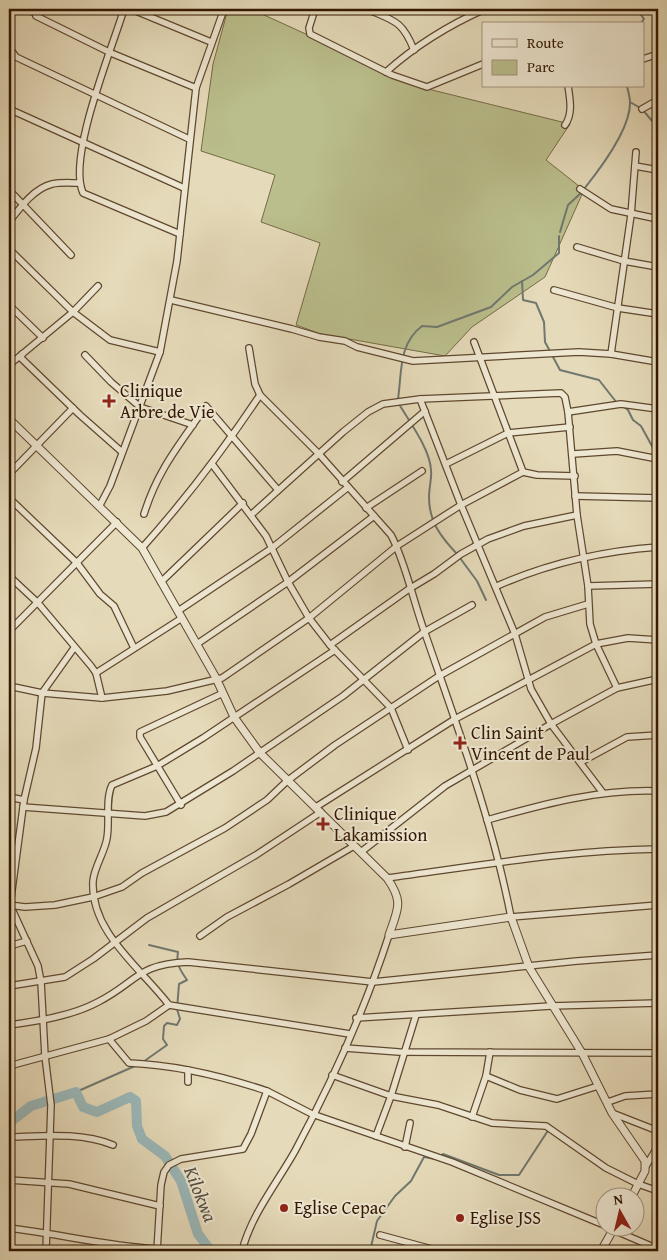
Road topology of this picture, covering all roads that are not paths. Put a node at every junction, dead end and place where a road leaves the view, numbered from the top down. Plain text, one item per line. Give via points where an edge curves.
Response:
1 (22, 9) edge
2 (124, 9) edge
3 (131, 9) edge
4 (224, 9) edge
5 (315, 9) edge
6 (367, 9) edge
7 (485, 9) edge
8 (34, 10) edge
9 (211, 42) junction
10 (9, 48) edge
11 (414, 50) junction
12 (111, 53) junction
13 (658, 54) edge
14 (644, 59) edge
15 (482, 64) edge
16 (386, 72) junction
17 (196, 88) junction
18 (568, 88) edge
19 (95, 96) junction
20 (658, 100) edge
21 (9, 109) edge
22 (642, 109) dead end
23 (565, 125) dead end
24 (189, 139) junction
25 (83, 142) junction
26 (636, 152) dead end
27 (635, 166) junction
28 (658, 170) edge
29 (80, 183) junction
30 (184, 188) junction
31 (580, 188) dead end
32 (9, 190) edge
33 (23, 204) junction
34 (631, 215) junction
35 (658, 219) edge
36 (9, 222) edge
37 (180, 234) junction
38 (577, 247) dead end
39 (9, 249) edge
40 (71, 255) dead end
41 (624, 261) junction
42 (658, 267) edge
43 (98, 286) dead end
44 (554, 290) dead end
45 (171, 300) junction
46 (9, 305) edge
47 (618, 308) junction
48 (73, 312) junction
49 (658, 314) edge
50 (43, 338) junction
51 (474, 342) dead end
52 (249, 348) dead end
53 (160, 352) junction
54 (22, 354) junction
55 (611, 354) junction
56 (85, 355) dead end
57 (481, 359) junction
58 (658, 362) edge
59 (10, 363) edge
60 (260, 395) junction
61 (494, 396) junction
62 (420, 399) junction
63 (140, 407) junction
64 (73, 408) junction
65 (658, 409) edge
66 (425, 411) junction
67 (568, 412) junction
68 (9, 419) edge
69 (193, 425) junction
70 (570, 427) junction
71 (508, 434) junction
72 (232, 436) junction
73 (37, 447) junction
74 (122, 452) junction
75 (319, 454) junction
76 (573, 454) junction
77 (658, 460) edge
78 (212, 464) junction
79 (446, 464) junction
80 (422, 471) dead end
81 (523, 472) junction
82 (9, 474) edge
83 (575, 476) junction
84 (342, 482) junction
85 (347, 488) junction
86 (278, 490) junction
87 (575, 496) junction
88 (9, 498) edge
89 (658, 498) edge
90 (243, 503) junction
91 (100, 505) junction
92 (461, 505) junction
93 (366, 508) junction
94 (144, 514) dead end
95 (252, 514) junction
96 (577, 515) junction
97 (374, 516) junction
98 (117, 522) junction
99 (478, 544) junction
100 (396, 546) junction
101 (658, 547) edge
102 (142, 548) junction
103 (272, 548) junction
104 (583, 557) junction
105 (77, 564) junction
106 (9, 576) edge
107 (161, 582) junction
108 (288, 582) junction
109 (658, 584) edge
110 (497, 586) junction
111 (588, 586) junction
112 (409, 589) junction
113 (38, 603) junction
114 (588, 604) junction
115 (472, 605) dead end
116 (180, 614) junction
117 (309, 618) junction
118 (9, 631) edge
119 (424, 632) junction
120 (515, 634) junction
121 (658, 640) edge
122 (197, 644) junction
123 (596, 644) junction
124 (332, 647) junction
125 (74, 648) junction
126 (134, 648) junction
127 (96, 673) junction
128 (440, 676) junction
129 (216, 678) junction
130 (365, 679) junction
131 (658, 679) edge
132 (530, 681) junction
133 (9, 686) edge
134 (617, 688) junction
135 (42, 693) junction
136 (222, 694) junction
137 (102, 698) junction
138 (391, 708) junction
139 (234, 717) junction
140 (455, 719) junction
141 (551, 724) junction
142 (658, 735) edge
143 (408, 750) junction
144 (260, 753) junction
145 (581, 762) junction
146 (157, 766) junction
147 (473, 770) junction
148 (287, 781) junction
149 (658, 790) edge
150 (603, 793) junction
151 (9, 797) edge
152 (24, 800) junction
153 (181, 804) junction
154 (23, 807) junction
155 (318, 809) junction
156 (110, 812) junction
157 (487, 820) junction
158 (354, 846) junction
159 (658, 849) edge
160 (361, 852) junction
161 (500, 863) junction
162 (387, 878) junction
163 (93, 897) junction
164 (658, 905) edge
165 (9, 906) edge
166 (511, 917) junction
167 (389, 935) junction
168 (200, 936) dead end
169 (27, 941) junction
170 (115, 943) junction
171 (9, 946) edge
172 (658, 956) edge
173 (529, 967) junction
174 (141, 972) junction
175 (41, 982) junction
176 (373, 982) junction
177 (9, 986) edge
178 (658, 1003) edge
179 (169, 1005) junction
180 (551, 1006) junction
181 (416, 1015) junction
182 (356, 1018) junction
183 (43, 1019) junction
184 (9, 1025) edge
185 (350, 1034) junction
186 (109, 1039) junction
187 (345, 1048) junction
188 (405, 1052) junction
189 (490, 1052) junction
190 (582, 1053) junction
191 (658, 1053) edge
192 (45, 1056) junction
193 (9, 1066) edge
194 (188, 1070) junction
195 (332, 1075) junction
196 (486, 1076) junction
197 (188, 1082) dead end
198 (598, 1086) junction
199 (267, 1091) junction
200 (658, 1094) edge
201 (391, 1096) junction
202 (608, 1102) junction
203 (612, 1112) junction
204 (312, 1114) junction
205 (472, 1117) junction
206 (410, 1123) dead end
207 (658, 1131) edge
208 (50, 1136) junction
209 (376, 1136) junction
210 (9, 1137) edge
211 (113, 1145) dead end
212 (405, 1146) junction
213 (658, 1146) edge
214 (646, 1166) junction
215 (9, 1180) edge
216 (48, 1181) junction
217 (638, 1184) junction
218 (636, 1188) edge
219 (658, 1192) edge
220 (160, 1206) junction
221 (594, 1222) edge
222 (9, 1228) edge
223 (47, 1232) junction
224 (380, 1235) dead end
225 (607, 1238) edge
226 (634, 1238) edge
227 (658, 1249) edge
228 (157, 1250) edge
229 (46, 1251) edge
230 (242, 1251) edge
231 (439, 1251) edge
232 (601, 1251) edge

1 - 8 street
2 - 12 street
3 - 9 street
4 - 9 street
5 - 16 street via 310,34
6 - 11 street via 398,23
7 - 11 street
8 - 12 street via 36,16
9 - 17 street
10 - 19 street via 16,57
11 - 16 street
12 - 17 street
12 - 19 street
13 - 14 street
15 - 16 street via 427,87
17 - 24 street
18 - 23 street via 570,111
19 - 24 street
19 - 25 street
20 - 22 street
21 - 25 street
24 - 30 street
25 - 29 street
25 - 30 street
26 - 27 street
27 - 28 street
27 - 34 street
29 - 33 street via 53,184
29 - 37 street via 83,193
30 - 37 street
31 - 34 street via 599,203
32 - 33 street
33 - 36 street
33 - 40 street
34 - 35 street
34 - 41 street
37 - 45 street
38 - 41 street
39 - 48 street
41 - 42 street
41 - 47 street
43 - 48 street
44 - 47 street
45 - 53 street
45 - 57 street via 319,338 345,341 402,359 430,362
46 - 50 street
47 - 49 street
47 - 55 street
48 - 50 street
48 - 53 street via 110,340
50 - 54 street
51 - 57 street
52 - 60 street
53 - 63 street
54 - 59 street
54 - 64 street via 21,358
55 - 57 street via 579,352
55 - 58 street
56 - 63 street
57 - 61 street
60 - 72 street
60 - 75 street
61 - 62 street
61 - 67 street via 561,393
61 - 71 street
62 - 66 street
62 - 75 street via 383,404 368,412
63 - 69 street
63 - 74 street
64 - 73 street
64 - 74 street
65 - 67 street via 621,404
66 - 79 street
66 - 84 street
67 - 70 street
68 - 73 street
69 - 72 street via 206,406
69 - 94 street via 163,467
70 - 71 street
70 - 76 street
71 - 79 street
71 - 81 street
72 - 78 street
72 - 86 street
73 - 82 street
73 - 91 street
74 - 91 street
75 - 84 street
75 - 86 street
76 - 77 street via 617,451
76 - 83 street
78 - 90 street
78 - 102 street
79 - 92 street
80 - 93 street
81 - 83 street
81 - 92 street
83 - 87 street
84 - 85 street
85 - 93 street
85 - 103 street
86 - 95 street
87 - 89 street
87 - 96 street
88 - 105 street
90 - 95 street
90 - 107 street
91 - 98 street
92 - 99 street
92 - 100 street
93 - 97 street
95 - 103 street
96 - 99 street via 524,526
96 - 104 street
97 - 100 street
97 - 108 street
98 - 102 street
98 - 105 street
99 - 110 street
99 - 112 street
100 - 112 street
100 - 117 street
101 - 104 street via 615,550
102 - 107 street
103 - 108 street
103 - 116 street
104 - 110 street
104 - 111 street
105 - 113 street
105 - 126 street via 100,594 114,606
106 - 113 street
107 - 116 street
108 - 117 street
108 - 122 street
109 - 111 street
110 - 120 street
111 - 114 street
112 - 119 street
112 - 124 street
113 - 118 street
113 - 125 street
114 - 120 street via 545,617
114 - 123 street
115 - 119 street
116 - 122 street
116 - 126 street
117 - 124 street
117 - 129 street via 227,676
119 - 128 street
119 - 130 street
120 - 128 street
120 - 132 street
121 - 123 street via 628,638
122 - 129 street
123 - 132 street
123 - 134 street
124 - 130 street
124 - 139 street
125 - 127 street
125 - 135 street
126 - 127 street
127 - 137 street
128 - 138 street
128 - 140 street
129 - 136 street
129 - 137 street via 167,691
130 - 138 street
130 - 144 street
131 - 134 street
132 - 140 street
132 - 141 street via 534,697
133 - 135 street
134 - 141 street
135 - 137 street
135 - 152 street via 36,748
136 - 139 street
136 - 146 street via 140,732
138 - 143 street
138 - 148 street via 335,744
139 - 144 street
139 - 146 street
140 - 143 street
140 - 147 street
141 - 145 street
141 - 147 street
142 - 145 street via 627,737
143 - 155 street
144 - 148 street
144 - 153 street
145 - 150 street
146 - 153 street
146 - 156 street via 112,785
147 - 157 street
147 - 160 street via 422,802
148 - 155 street
148 - 163 street via 267,800 225,828 122,887
149 - 150 street
150 - 157 street
151 - 152 street
152 - 154 street
153 - 156 street via 157,815
154 - 156 street
154 - 165 street
155 - 158 street
155 - 170 street via 256,855 147,918
156 - 163 street via 104,854 93,878
157 - 161 street
158 - 160 street
158 - 168 street via 227,917
159 - 161 street via 602,850
160 - 162 street
161 - 162 street
161 - 166 street
162 - 167 street via 398,893
163 - 165 street via 43,907
163 - 170 street
164 - 166 street
165 - 169 street
166 - 167 street
166 - 173 street
167 - 176 street
169 - 171 street
169 - 175 street
170 - 174 street
170 - 175 street via 65,977
172 - 173 street
173 - 176 street
173 - 180 street
174 - 176 street via 178,963
174 - 179 street
174 - 183 street via 98,1002
175 - 177 street
175 - 183 street
176 - 182 street
178 - 180 street
179 - 185 street
179 - 186 street via 146,1021
180 - 181 street
180 - 190 street
181 - 182 street
181 - 188 street
182 - 185 street
183 - 184 street
183 - 192 street
185 - 187 street
186 - 192 street
186 - 194 street via 129,1063
187 - 188 street
187 - 195 street
188 - 189 street
188 - 201 street
189 - 190 street
189 - 196 street
190 - 191 street
190 - 198 street
192 - 193 street
192 - 208 street
194 - 197 street
194 - 199 street
195 - 201 street
195 - 204 street
196 - 198 street via 520,1090 557,1099
196 - 205 street
198 - 202 street
199 - 204 street
199 - 220 street via 243,1150 181,1159 170,1164 164,1172
200 - 202 street via 625,1096
201 - 205 street via 438,1105
201 - 209 street
202 - 203 street
203 - 207 street
203 - 214 street via 638,1148
204 - 209 street
204 - 230 street via 254,1220
205 - 217 street via 508,1125 546,1126 606,1168
206 - 212 street
208 - 210 street
208 - 211 street via 92,1139
208 - 216 street
209 - 212 street
212 - 221 street via 452,1162
213 - 214 street
214 - 217 street
215 - 216 street
216 - 220 street
216 - 223 street
217 - 218 street
217 - 219 street
220 - 228 street
222 - 223 street
223 - 228 street via 121,1247
223 - 229 street
224 - 231 street
225 - 232 street
226 - 227 street

